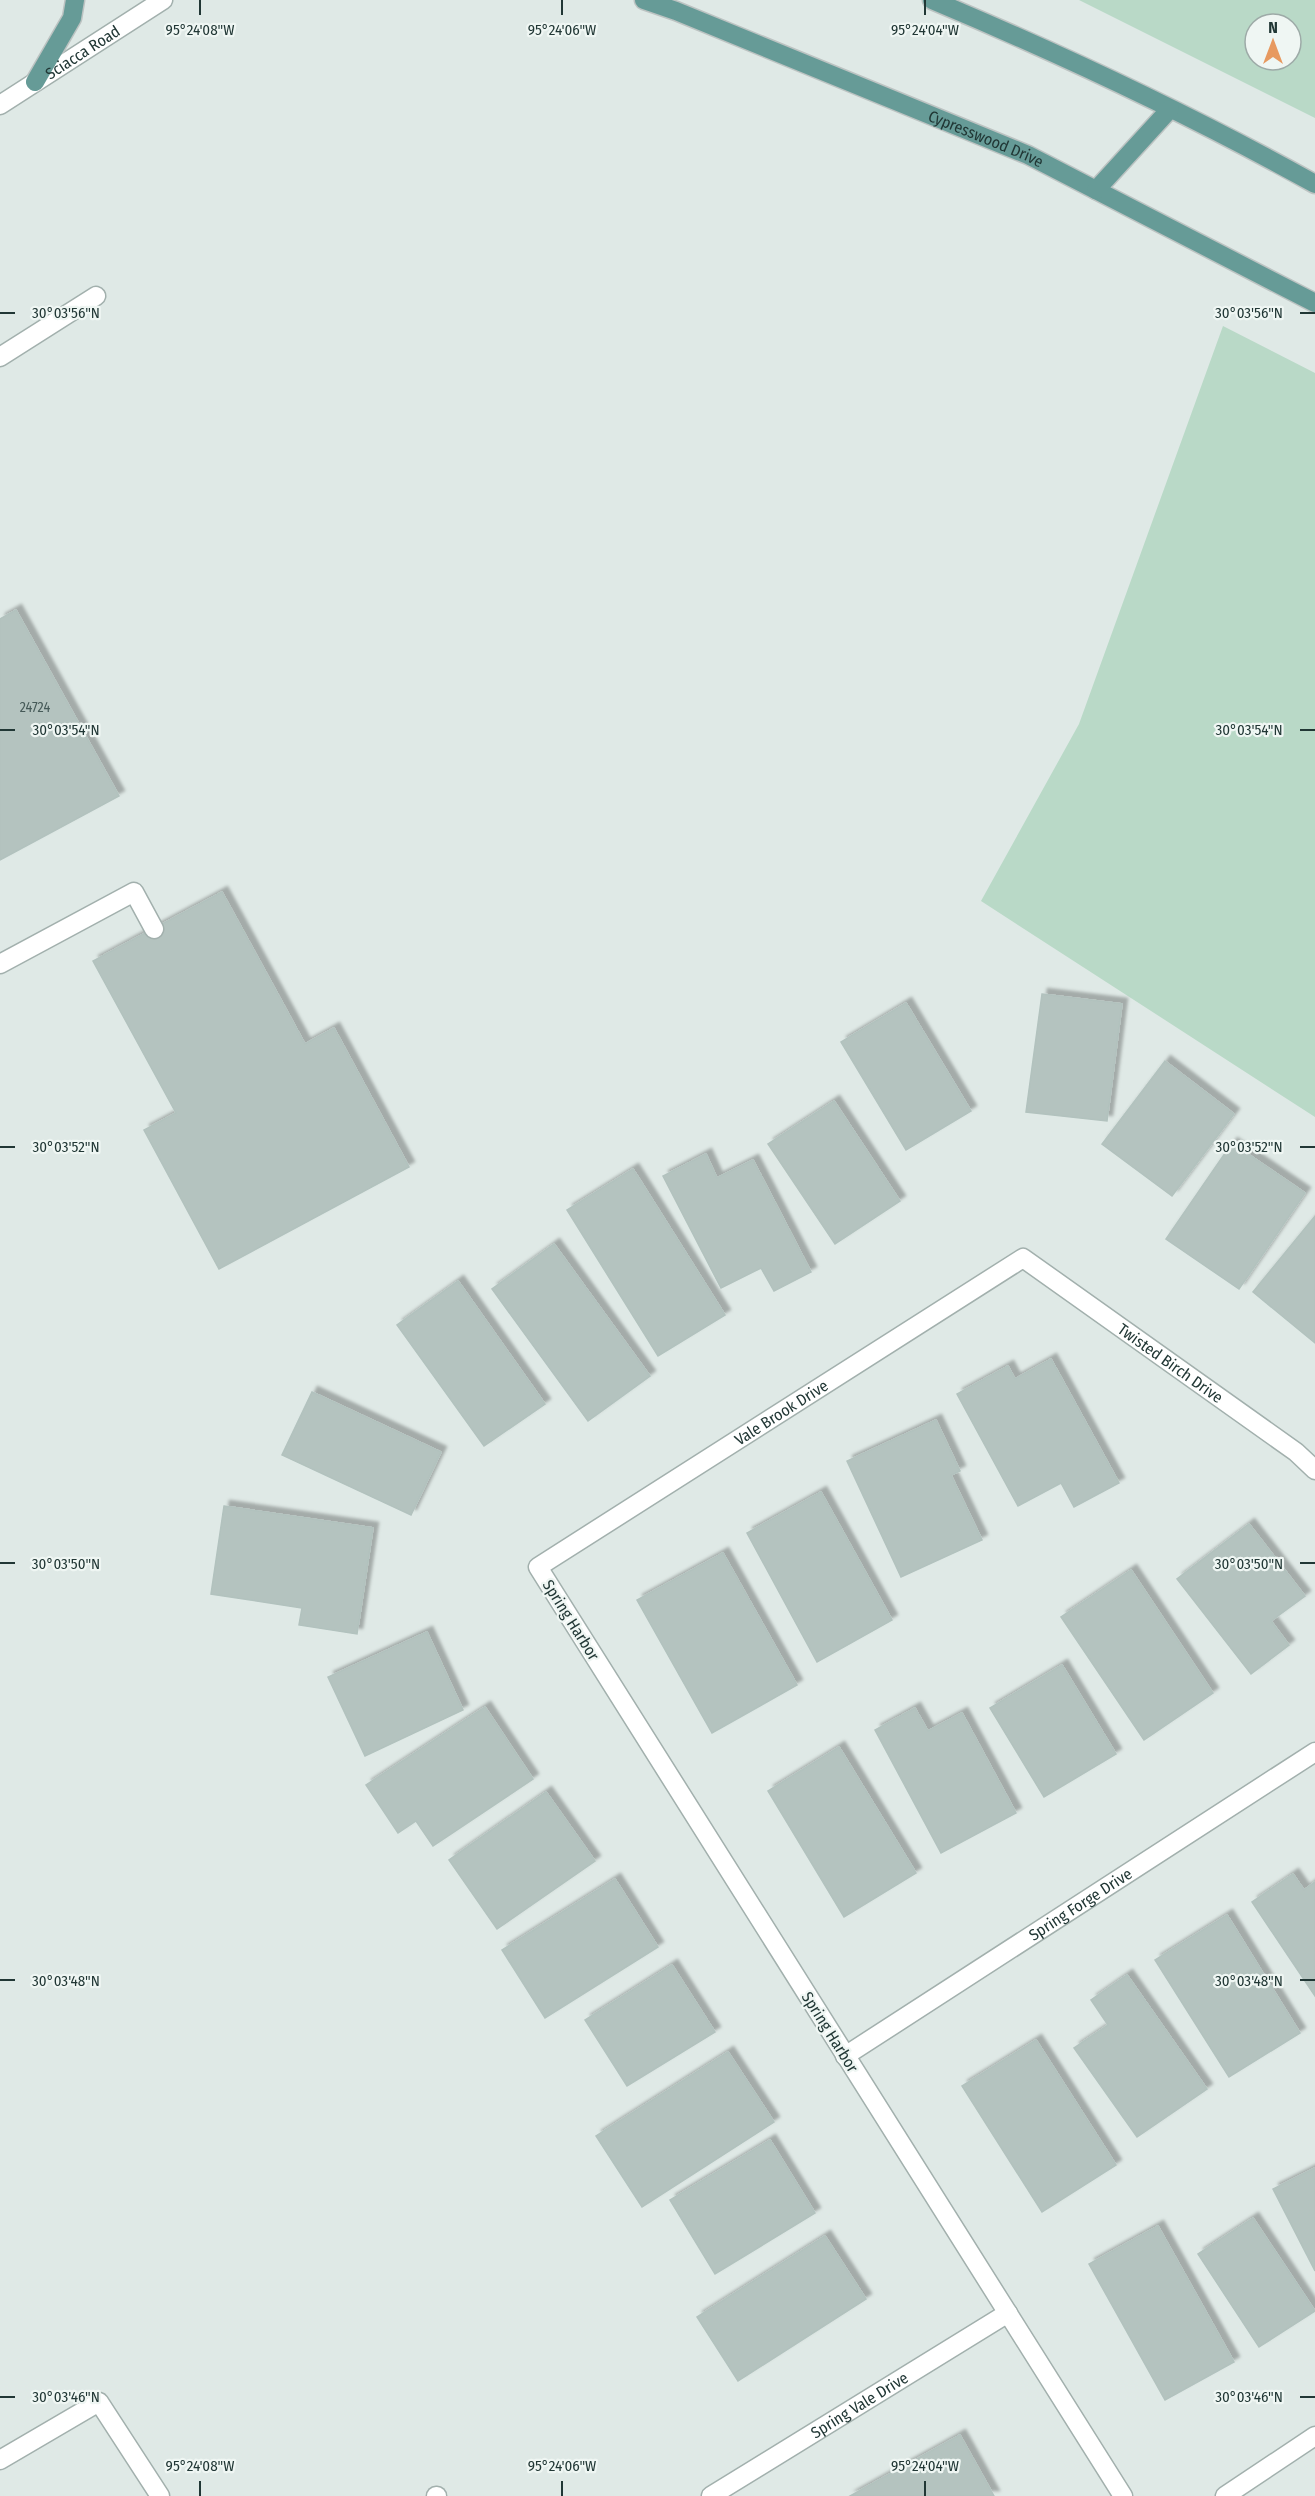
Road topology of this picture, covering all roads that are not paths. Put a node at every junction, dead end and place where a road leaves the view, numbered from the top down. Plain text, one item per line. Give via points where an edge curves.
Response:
1 (75, 0) edge
2 (163, 0) edge
3 (644, 0) edge
4 (932, 0) edge
5 (35, 82) junction
6 (0, 105) edge
7 (1170, 109) junction
8 (1315, 184) edge
9 (1096, 190) junction
10 (96, 296) dead end
11 (1315, 303) edge
12 (0, 357) edge
13 (154, 928) dead end
14 (0, 964) edge
15 (1023, 1258) joint
16 (1315, 1470) edge
17 (538, 1567) joint
18 (1315, 1752) edge
19 (845, 2056) junction
20 (1008, 2313) junction
21 (1315, 2436) edge
22 (0, 2460) edge
23 (160, 2496) edge
24 (711, 2496) edge
25 (1123, 2496) edge
26 (1225, 2496) edge

1 - 5 main road via 72,18
2 - 5 street, Sciacca Road
3 - 9 main road, Cypresswood Drive via 1028,155
4 - 7 main road via 1040,45
5 - 6 street, Sciacca Road
7 - 8 main road
7 - 9 main road
9 - 11 main road, Cypresswood Drive
10 - 12 street
13 - 14 street via 134,892
15 - 16 street, Twisted Birch Drive via 1296,1452
15 - 17 street, Vale Brook Drive
17 - 19 street, Spring Harbor
18 - 19 street, Spring Forge Drive
19 - 20 street, Spring Harbor
20 - 24 street, Spring Vale Drive
20 - 25 street, Spring Harbor
21 - 26 street
22 - 23 street via 99,2402

